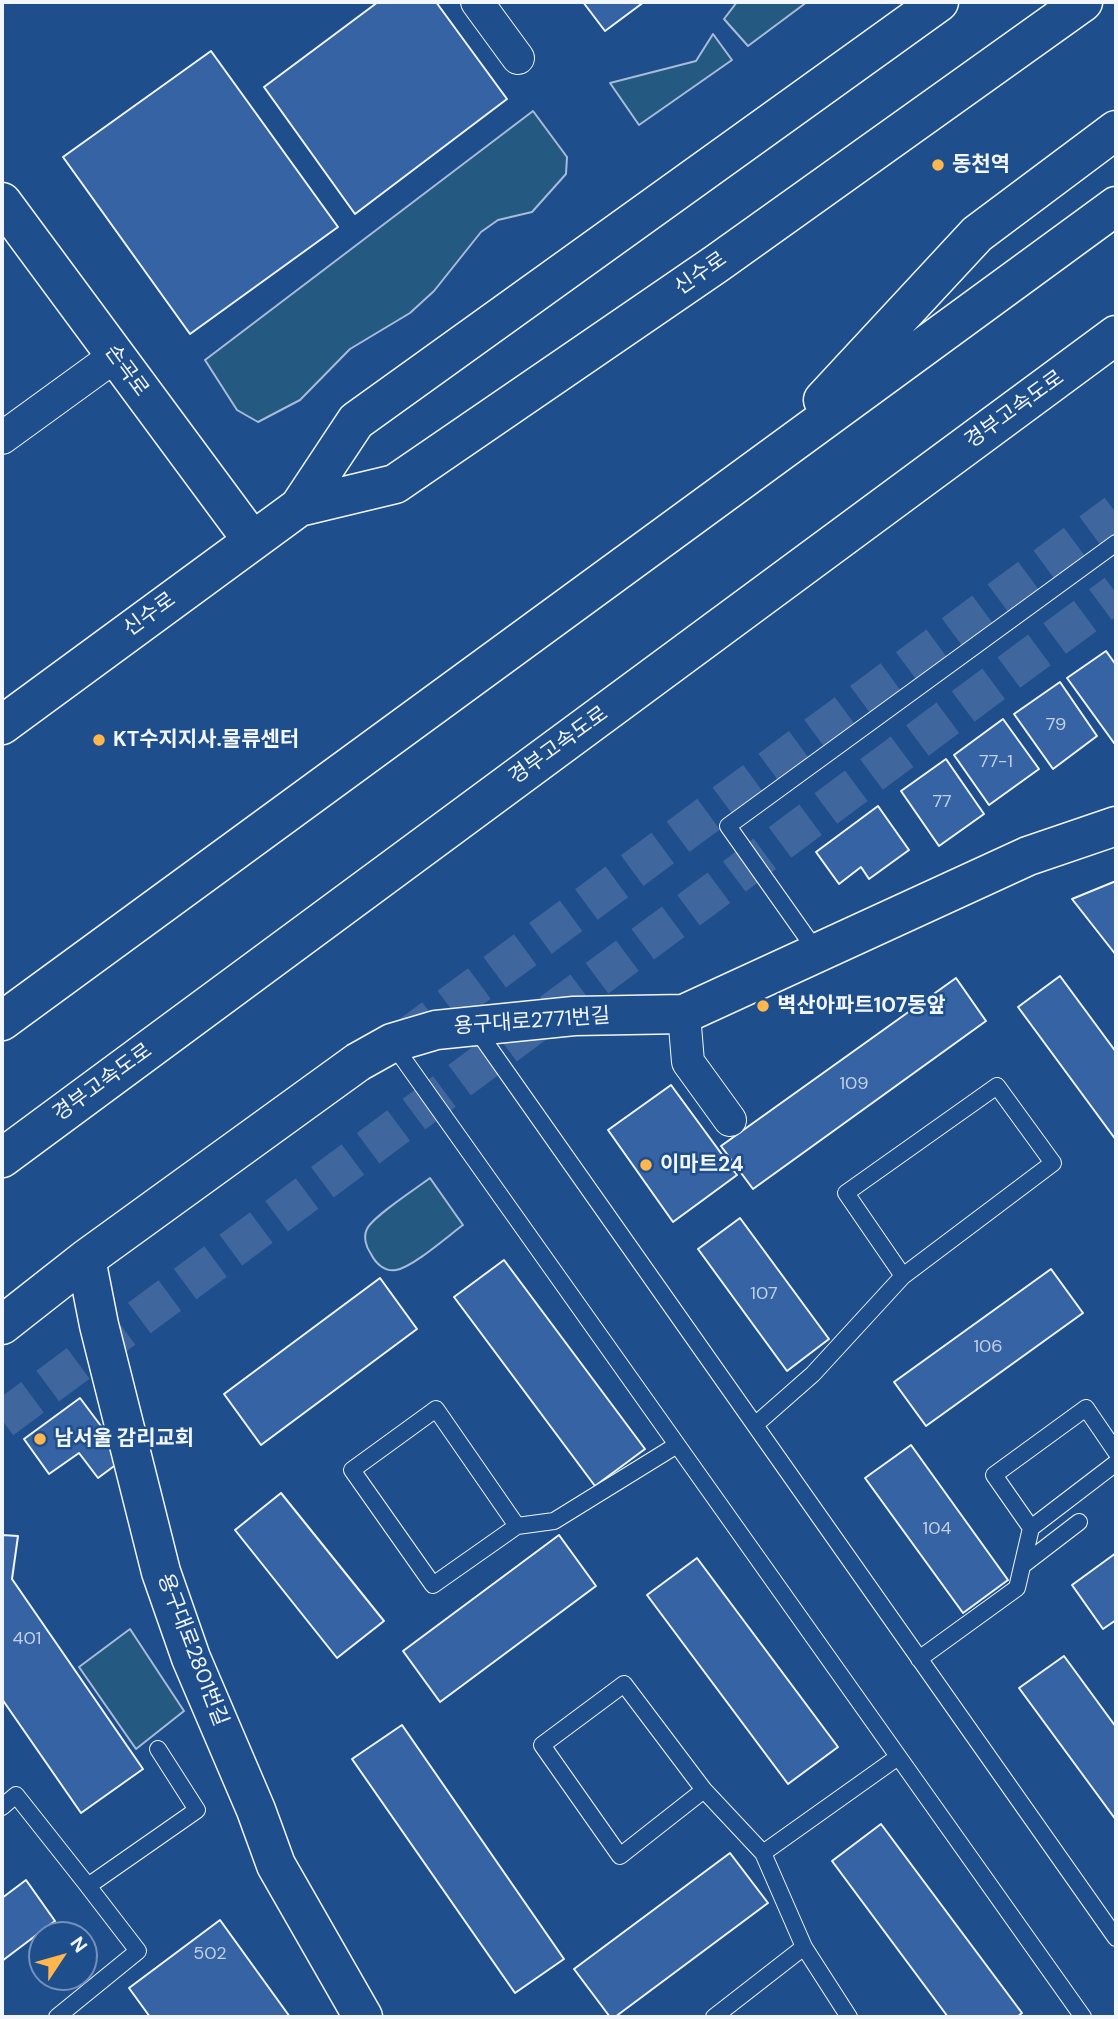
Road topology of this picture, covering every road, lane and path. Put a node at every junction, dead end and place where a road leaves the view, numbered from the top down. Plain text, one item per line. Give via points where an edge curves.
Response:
1 (477, 2) edge
2 (939, 2) edge
3 (1083, 2) edge
4 (518, 58) dead end
5 (1116, 130) edge
6 (2, 202) edge
7 (1116, 206) edge
8 (1116, 335) edge
9 (115, 356) junction
10 (2, 438) edge
11 (764, 464) junction
12 (299, 507) junction
13 (251, 540) junction
14 (1116, 543) edge
15 (2, 725) edge
16 (1116, 826) edge
17 (817, 952) junction
18 (684, 1014) junction
19 (2, 1021) edge
20 (473, 1024) junction
21 (392, 1043) junction
22 (730, 1120) dead end
23 (2, 1158) edge
24 (86, 1259) junction
25 (903, 1276) junction
26 (2, 1325) edge
27 (755, 1425) junction
28 (677, 1445) junction
29 (1116, 1452) edge
30 (1116, 1464) edge
31 (1079, 1522) dead end
32 (517, 1526) junction
33 (1031, 1528) junction
34 (1023, 1565) junction
35 (919, 1659) junction
36 (158, 1749) dead end
37 (898, 1756) junction
38 (704, 1790) junction
39 (2, 1807) edge
40 (763, 1853) junction
41 (88, 1885) junction
42 (1115, 1932) edge
43 (804, 1947) junction
44 (57, 2017) edge
45 (363, 2017) edge
46 (714, 2017) edge
47 (849, 2017) edge
48 (1083, 2017) edge

1 - 4 street
2 - 12 main road, 신수로 via 356,421
3 - 12 main road, 신수로 via 716,264 395,484
5 - 11 main road via 977,234
6 - 9 main road, 손곡로
7 - 11 main road
8 - 23 main road, 경부고속도로
9 - 10 street
9 - 13 main road, 손곡로
11 - 19 main road
12 - 13 main road, 신수로
13 - 15 main road, 신수로
14 - 17 lane via 728,826
16 - 17 main road, 용구대로2771번길 via 1028,856
17 - 18 main road, 용구대로2771번길
18 - 20 main road, 용구대로2771번길
18 - 22 street via 688,1062
20 - 21 main road, 용구대로2771번길
20 - 27 lane
21 - 24 main road, 용구대로2771번길 via 358,1062
21 - 28 lane
24 - 26 main road, 용구대로2771번길
24 - 45 main road, 용구대로2801번길 via 161,1572 191,1658 276,1865
25 - 25 lane via 1053,1163 998,1086 846,1193
25 - 27 lane via 813,1374
27 - 35 lane
28 - 32 lane via 554,1521
28 - 37 lane
29 - 33 lane via 1086,1408 994,1475
30 - 33 lane
31 - 34 lane
32 - 32 lane via 433,1585 352,1470 436,1409
33 - 34 lane
34 - 35 lane via 1017,1587
35 - 42 lane
36 - 41 lane via 197,1810
37 - 40 lane
37 - 48 lane
38 - 38 lane via 620,1856 542,1745 624,1684
38 - 40 lane
39 - 41 lane via 16,1795
40 - 43 lane
41 - 44 lane via 138,1951
43 - 46 lane
43 - 47 lane

